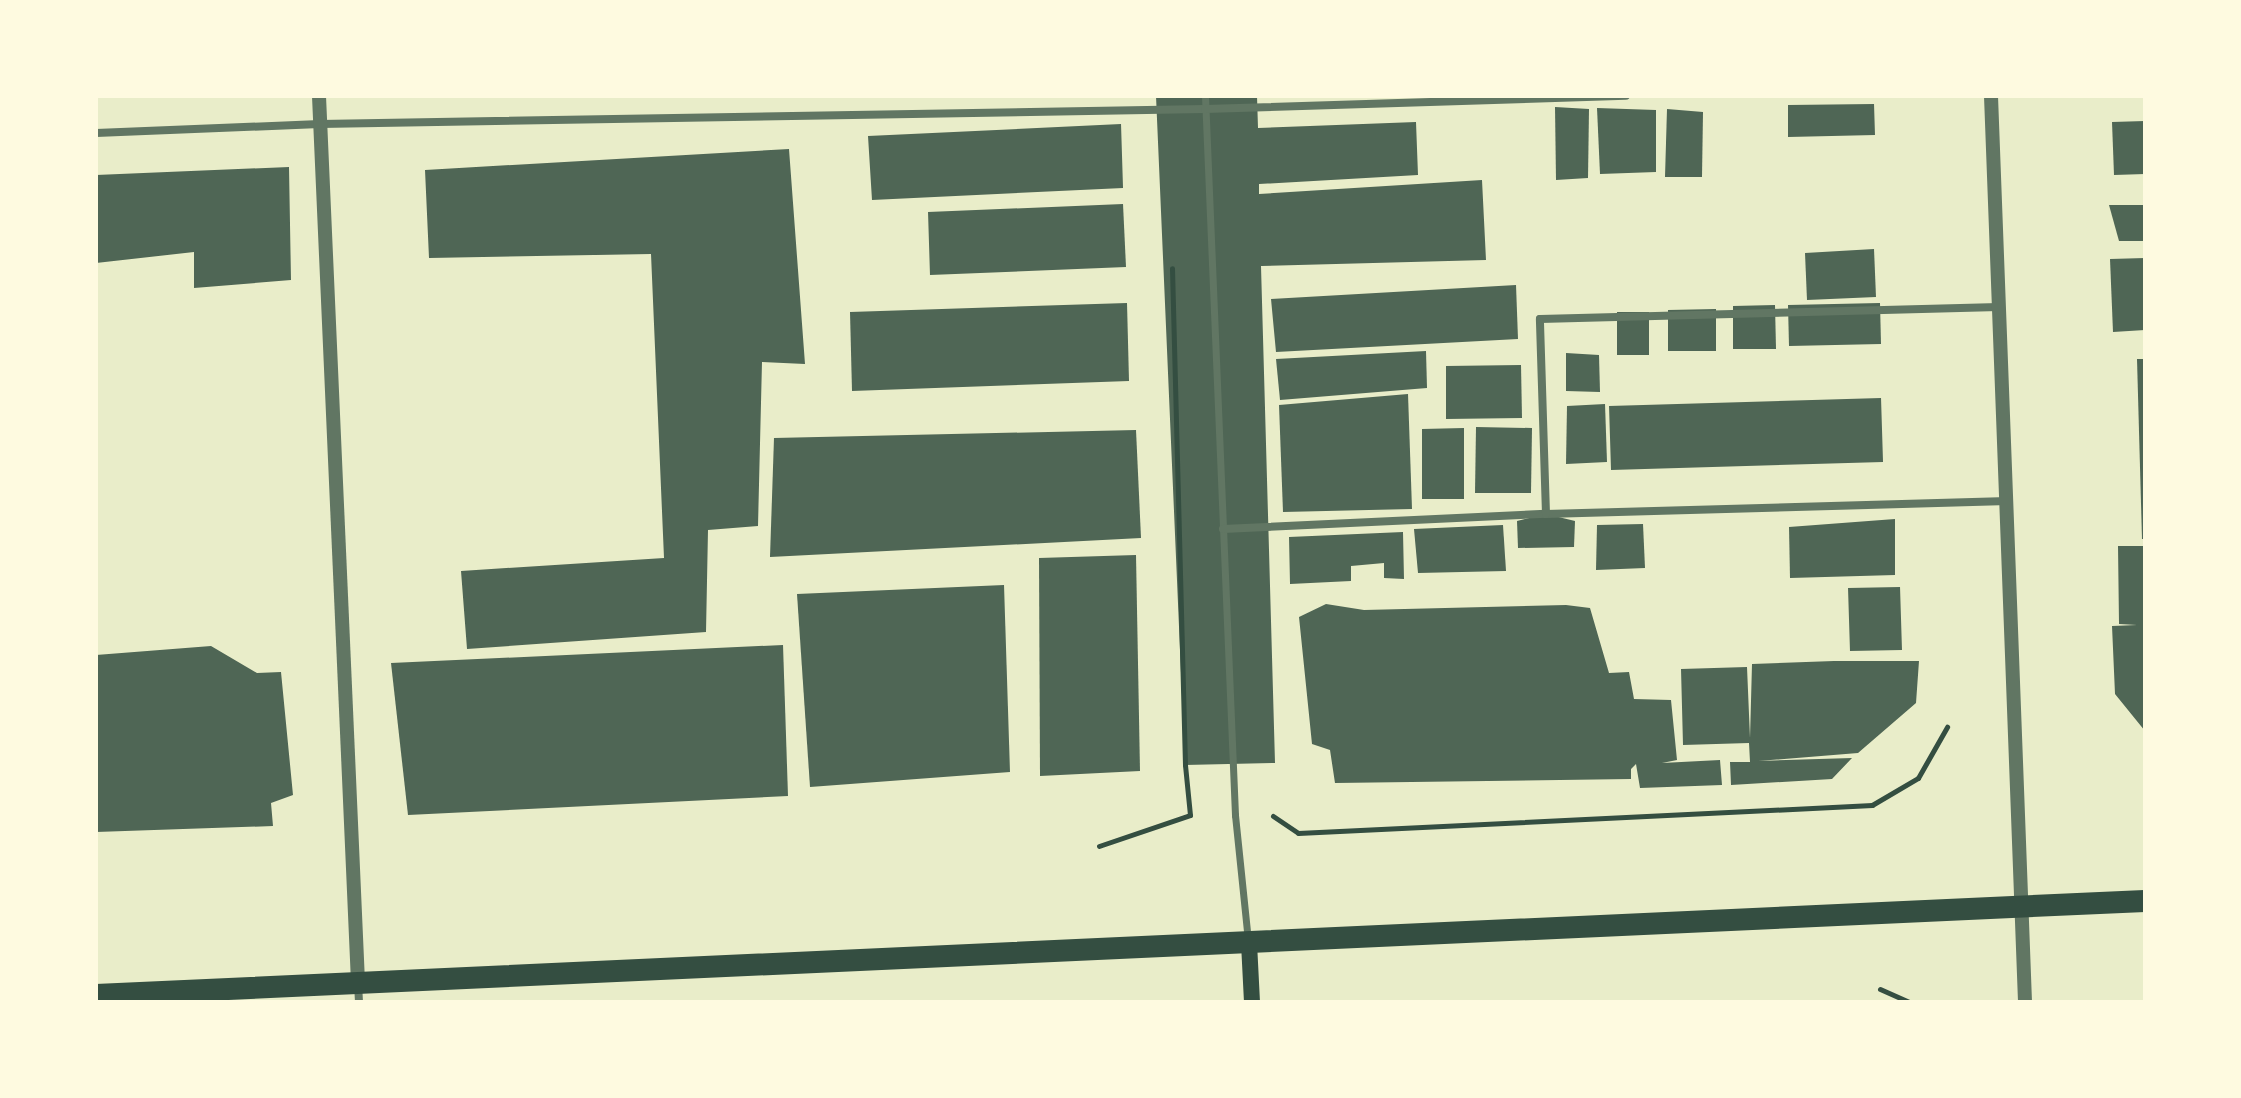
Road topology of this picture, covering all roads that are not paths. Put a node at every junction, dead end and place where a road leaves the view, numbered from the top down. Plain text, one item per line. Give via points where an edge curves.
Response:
1 (319, 96) edge
2 (1205, 96) edge
3 (1626, 96) edge
4 (1991, 96) edge
5 (1205, 109) junction
6 (320, 124) junction
7 (96, 133) edge
8 (1999, 307) junction
9 (2008, 501) junction
10 (1546, 514) junction
11 (1223, 529) junction
12 (2145, 901) edge
13 (2021, 906) junction
14 (1249, 943) junction
15 (359, 992) edge
16 (96, 995) edge
17 (1252, 1002) edge
18 (2025, 1002) edge

1 - 6 street
2 - 5 street
3 - 5 street
4 - 8 street
5 - 6 street
5 - 11 street
6 - 7 street
6 - 15 street
8 - 9 street
8 - 10 street via 1540,319
9 - 10 street
9 - 13 street
10 - 11 street
11 - 14 street via 1235,815
12 - 13 highway
13 - 14 highway
13 - 18 street
14 - 15 highway
14 - 17 main road
15 - 16 highway

